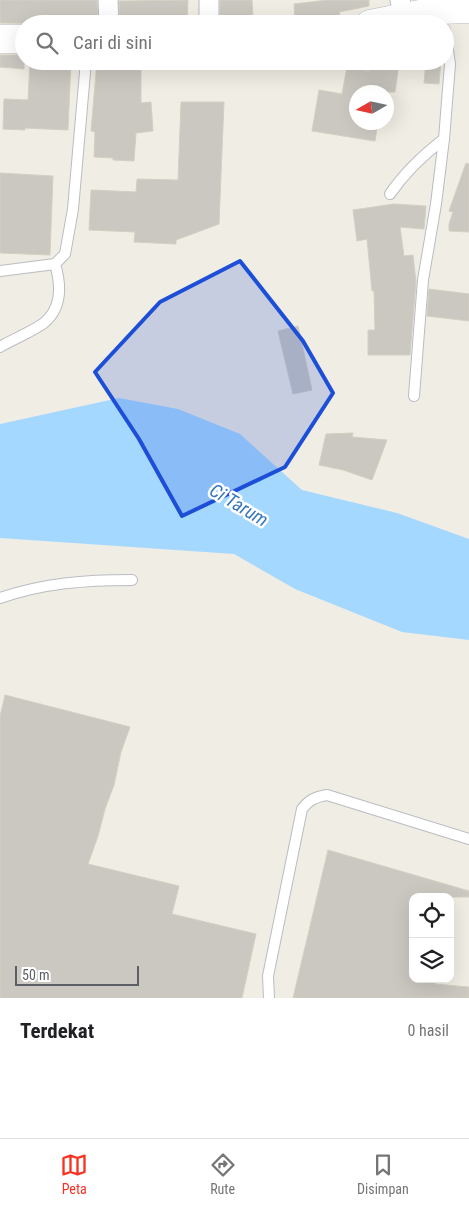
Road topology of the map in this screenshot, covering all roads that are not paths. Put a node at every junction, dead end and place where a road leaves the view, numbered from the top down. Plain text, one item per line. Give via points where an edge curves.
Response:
1 (108, 0) edge
2 (209, 0) edge
3 (402, 9) edge
4 (469, 9) edge
5 (108, 15) edge
6 (210, 15) edge
7 (389, 15) edge
8 (422, 15) edge
9 (454, 16) edge
10 (0, 39) edge
11 (15, 39) edge
12 (85, 70) edge
13 (450, 70) edge
14 (444, 139) junction
15 (390, 194) dead end
16 (55, 264) junction
17 (0, 271) edge
18 (0, 346) edge
19 (414, 396) dead end
20 (132, 580) dead end
21 (0, 598) edge
22 (469, 839) edge
23 (269, 998) edge

1 - 5 street
2 - 6 street
3 - 7 main road
3 - 8 main road
4 - 9 main road
10 - 11 main road
12 - 16 lane via 73,209 65,254
13 - 14 lane
14 - 15 lane via 424,154
14 - 19 lane via 423,280
16 - 17 lane
16 - 18 lane via 60,291 58,305 45,322
20 - 21 lane via 84,580 37,587
22 - 23 lane via 327,795 309,801 302,809 268,976

